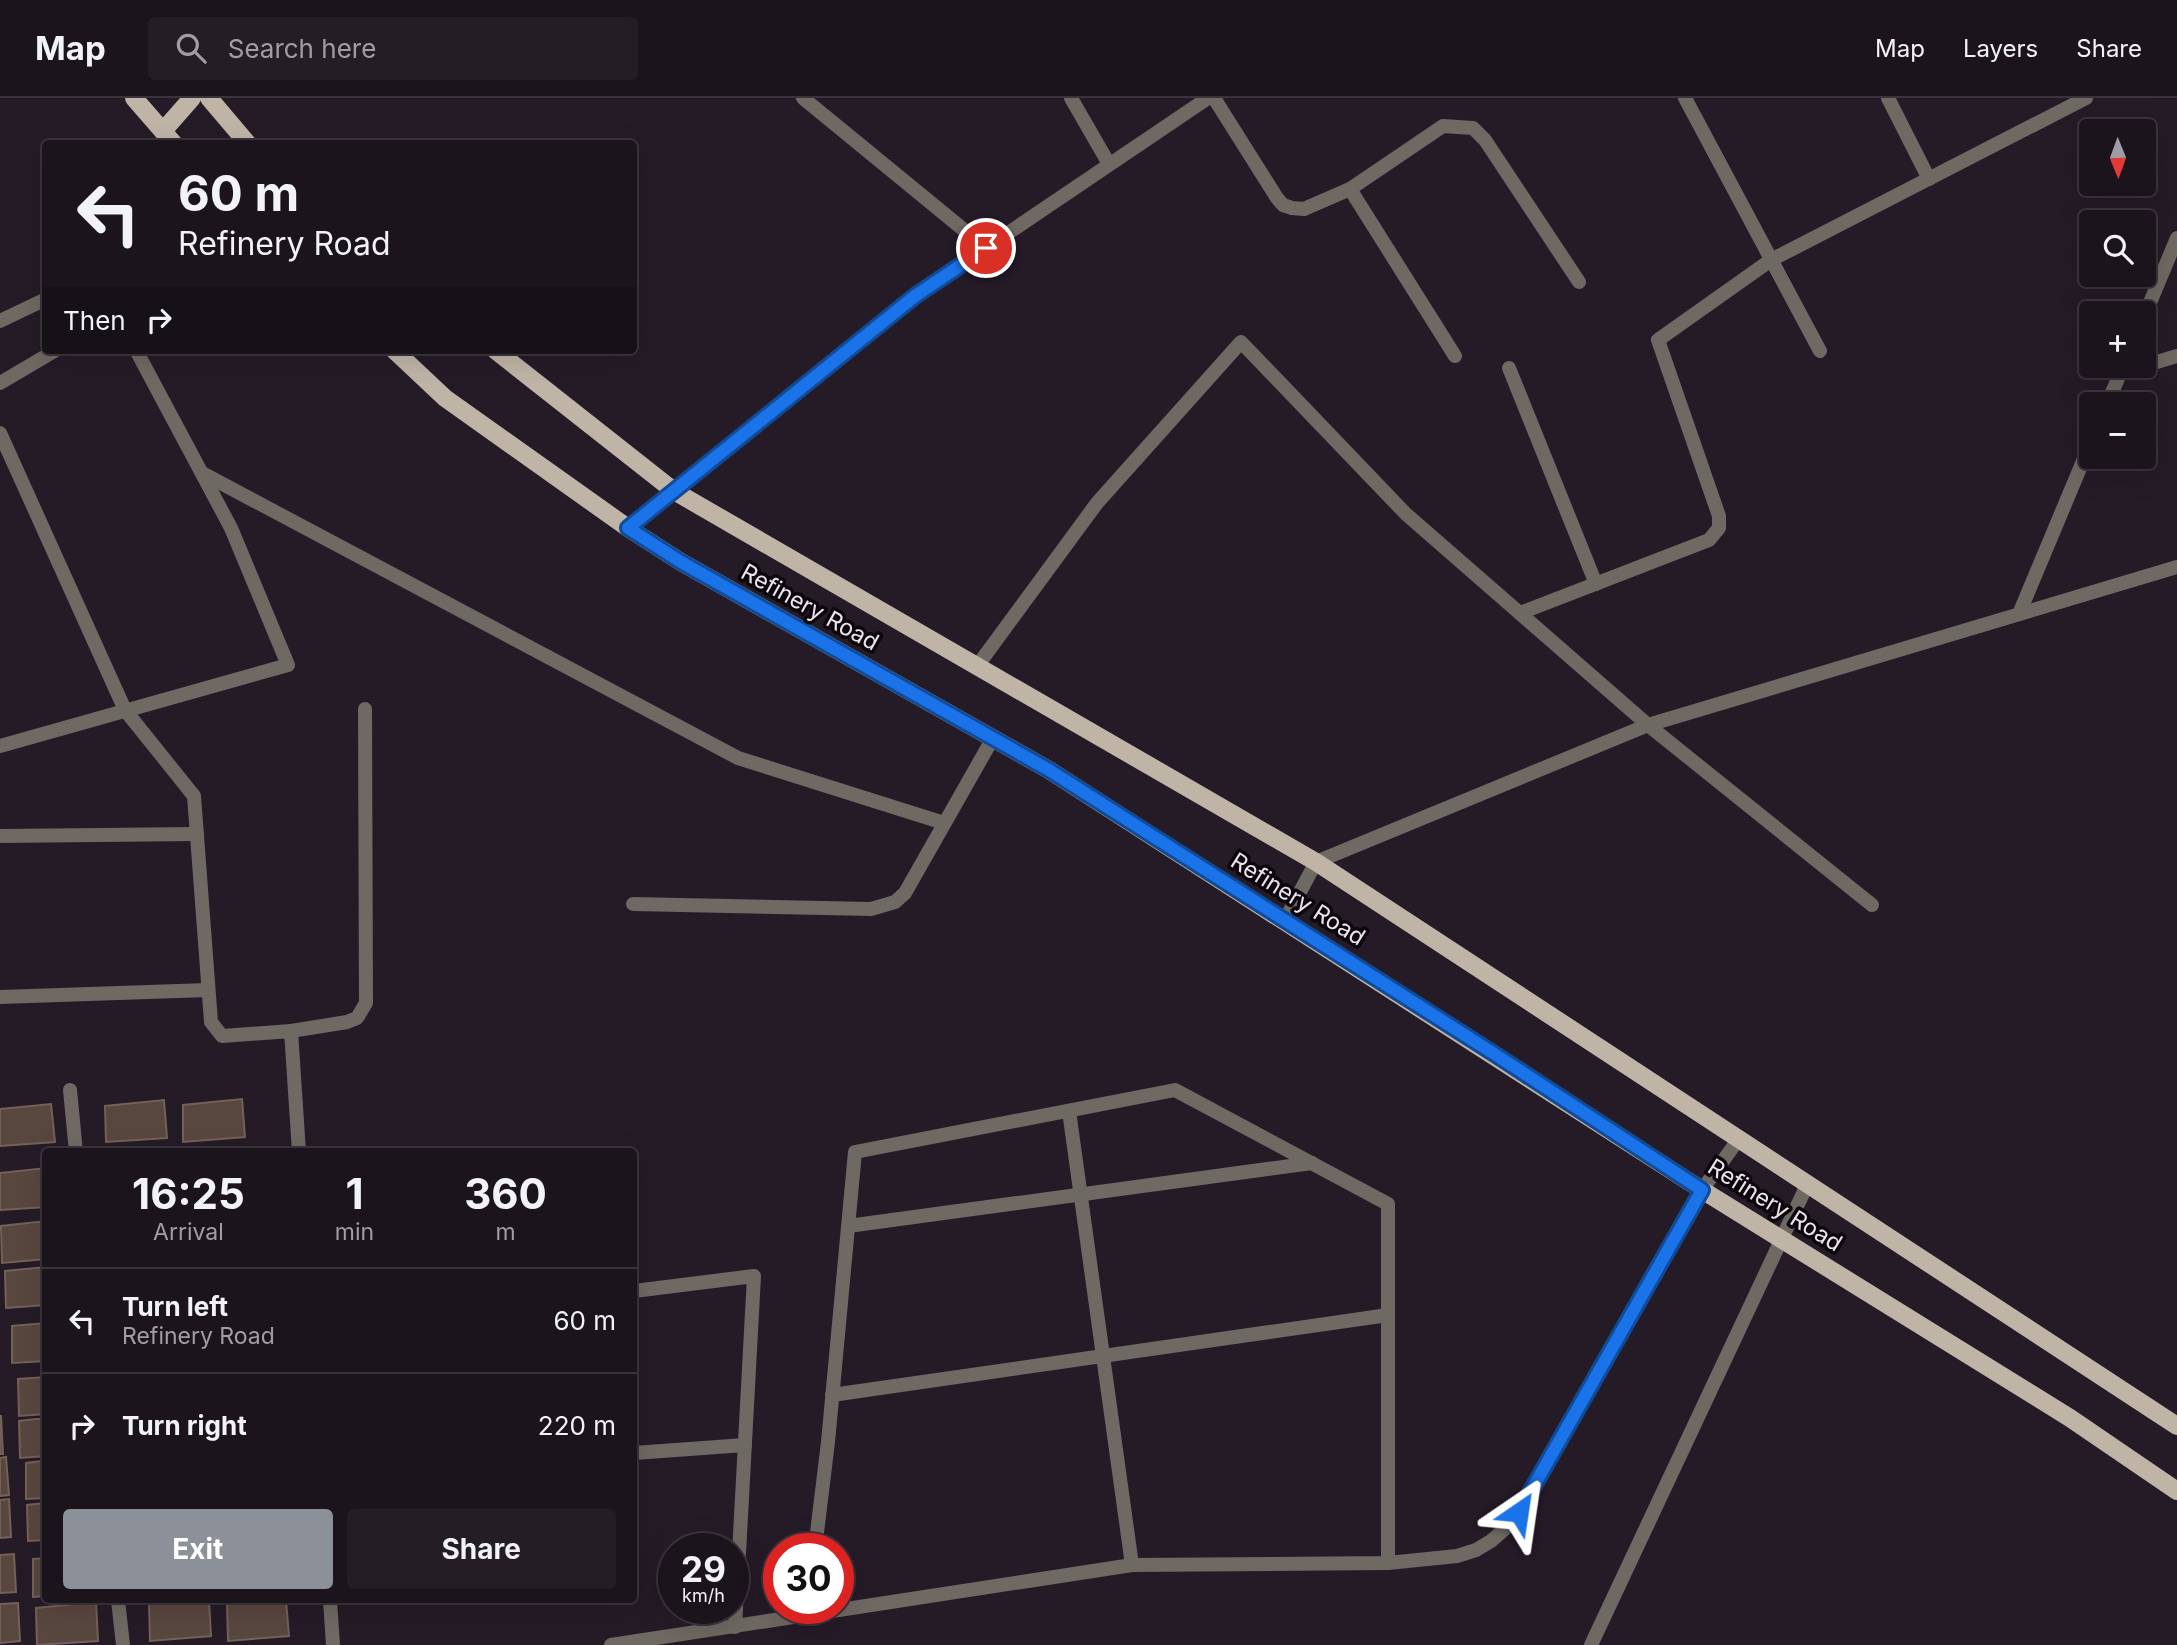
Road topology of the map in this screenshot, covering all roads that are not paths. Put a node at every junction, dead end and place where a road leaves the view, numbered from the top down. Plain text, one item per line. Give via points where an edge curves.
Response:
1 (134, 98) edge
2 (192, 98) edge
3 (209, 98) edge
4 (803, 98) edge
5 (1071, 98) edge
6 (1208, 98) edge
7 (1214, 98) edge
8 (1685, 98) edge
9 (1888, 98) edge
10 (2086, 98) edge
11 (168, 137) edge
12 (245, 140) edge
13 (1109, 164) junction
14 (1929, 179) junction
15 (1350, 189) junction
16 (2177, 238) edge
17 (986, 248) junction
18 (1771, 260) junction
19 (1579, 282) dead end
20 (42, 301) edge
21 (2151, 301) edge
22 (0, 321) edge
23 (1820, 351) dead end
24 (49, 354) edge
25 (138, 354) edge
26 (398, 354) edge
27 (500, 354) edge
28 (1455, 356) dead end
29 (2177, 356) edge
30 (2156, 361) edge
31 (1509, 368) dead end
32 (0, 383) edge
33 (0, 432) edge
34 (2080, 469) edge
35 (202, 473) junction
36 (674, 491) junction
37 (628, 528) junction
38 (2177, 567) edge
39 (1596, 584) junction
40 (1520, 613) junction
41 (2019, 614) junction
42 (978, 665) junction
43 (365, 709) dead end
44 (125, 710) junction
45 (1648, 725) junction
46 (993, 738) junction
47 (0, 746) edge
48 (944, 823) junction
49 (197, 834) junction
50 (0, 836) edge
51 (1316, 862) junction
52 (633, 904) dead end
53 (1871, 905) dead end
54 (1285, 920) junction
55 (208, 990) junction
56 (0, 997) edge
57 (291, 1031) junction
58 (70, 1090) dead end
59 (1069, 1111) junction
60 (1738, 1140) junction
61 (76, 1148) edge
62 (299, 1148) edge
63 (1312, 1163) junction
64 (1807, 1185) junction
65 (1702, 1190) junction
66 (1081, 1194) junction
67 (848, 1226) junction
68 (1781, 1236) junction
69 (637, 1291) edge
70 (1388, 1315) junction
71 (1103, 1356) junction
72 (832, 1395) junction
73 (2177, 1426) edge
74 (745, 1445) junction
75 (637, 1453) edge
76 (2177, 1491) edge
77 (817, 1533) edge
78 (1388, 1563) junction
79 (1132, 1565) junction
80 (118, 1603) edge
81 (330, 1603) edge
82 (854, 1605) edge
83 (763, 1621) edge
84 (735, 1627) junction
85 (123, 1645) edge
86 (332, 1645) edge
87 (611, 1645) edge
88 (1591, 1645) edge

1 - 11 main road
2 - 11 main road
3 - 12 main road
4 - 17 street
5 - 13 street
6 - 13 street
7 - 15 street via 1283,205 1304,209
8 - 18 street
9 - 14 street
10 - 14 street
13 - 17 street
14 - 18 street
15 - 19 street via 1443,126 1473,128
15 - 28 street
16 - 21 street
17 - 36 street via 915,296
18 - 23 street
18 - 39 street via 1658,340 1719,528 1709,540
20 - 22 street
24 - 32 street
25 - 35 street
26 - 37 main road, Refinery Road via 445,398
27 - 36 main road, Refinery Road
29 - 30 street
31 - 39 street
33 - 44 street
34 - 41 street
35 - 44 street via 231,528 288,665
35 - 48 street via 738,758
36 - 37 street
36 - 42 main road, Refinery Road
37 - 46 main road, Refinery Road
38 - 41 street
39 - 40 street
40 - 42 street via 1406,514 1241,342 1097,503
40 - 45 street
41 - 45 street
42 - 51 main road, Refinery Road
43 - 57 street via 366,1003 357,1018 347,1022
44 - 47 street
44 - 49 street via 194,796
45 - 51 street
45 - 53 street
46 - 48 street
46 - 54 main road, Refinery Road
48 - 52 street via 905,893 885,906
49 - 50 street
49 - 55 street
51 - 54 street
51 - 60 main road, Refinery Road
54 - 65 main road, Refinery Road
55 - 56 street
55 - 57 street via 211,1022 222,1036
57 - 62 street
58 - 61 street
59 - 63 street via 1175,1090
59 - 66 street
59 - 67 street via 855,1152
60 - 64 main road, Refinery Road
60 - 65 street
63 - 66 street
63 - 70 street via 1388,1204
64 - 68 street
64 - 73 main road, Refinery Road
65 - 68 main road, Refinery Road
65 - 78 street via 1530,1495 1507,1527 1457,1556
66 - 67 street
66 - 71 street
67 - 72 street
68 - 76 main road, Refinery Road
68 - 88 street
69 - 74 street via 754,1276
70 - 71 street
70 - 78 street
71 - 72 street
71 - 79 street
72 - 77 street
74 - 75 street
74 - 84 street
78 - 79 street
79 - 82 street
80 - 85 street
81 - 86 street
83 - 84 street
84 - 87 street

